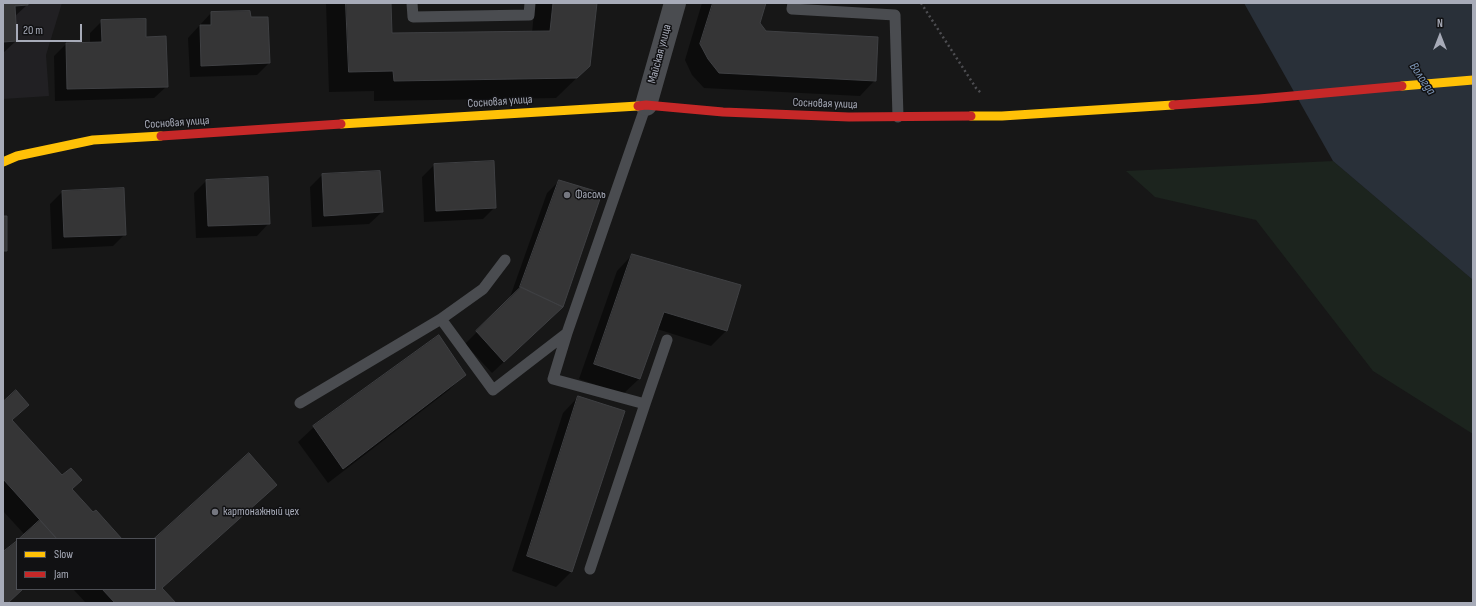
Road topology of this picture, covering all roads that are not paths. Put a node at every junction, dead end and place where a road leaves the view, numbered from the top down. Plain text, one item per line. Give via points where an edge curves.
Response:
1 (412, 3) edge
2 (530, 3) edge
3 (675, 3) edge
4 (794, 3) edge
5 (1473, 80) edge
6 (646, 105) junction
7 (898, 117) junction
8 (3, 162) edge
9 (505, 260) dead end
10 (441, 319) junction
11 (567, 333) junction
12 (667, 340) dead end
13 (300, 403) dead end
14 (645, 404) junction
15 (590, 569) dead end

1 - 2 lane via 413,17 529,15
3 - 6 street, Майская улица
4 - 7 lane via 792,9 895,14
5 - 7 street, Сосновая улица via 1259,99 1002,116
6 - 7 street, Сосновая улица via 723,112
6 - 8 street, Сосновая улица via 93,140 17,156
6 - 11 lane
9 - 10 lane via 483,289
10 - 11 lane via 493,390
10 - 13 lane
11 - 14 lane via 553,379
12 - 14 lane
14 - 15 lane

